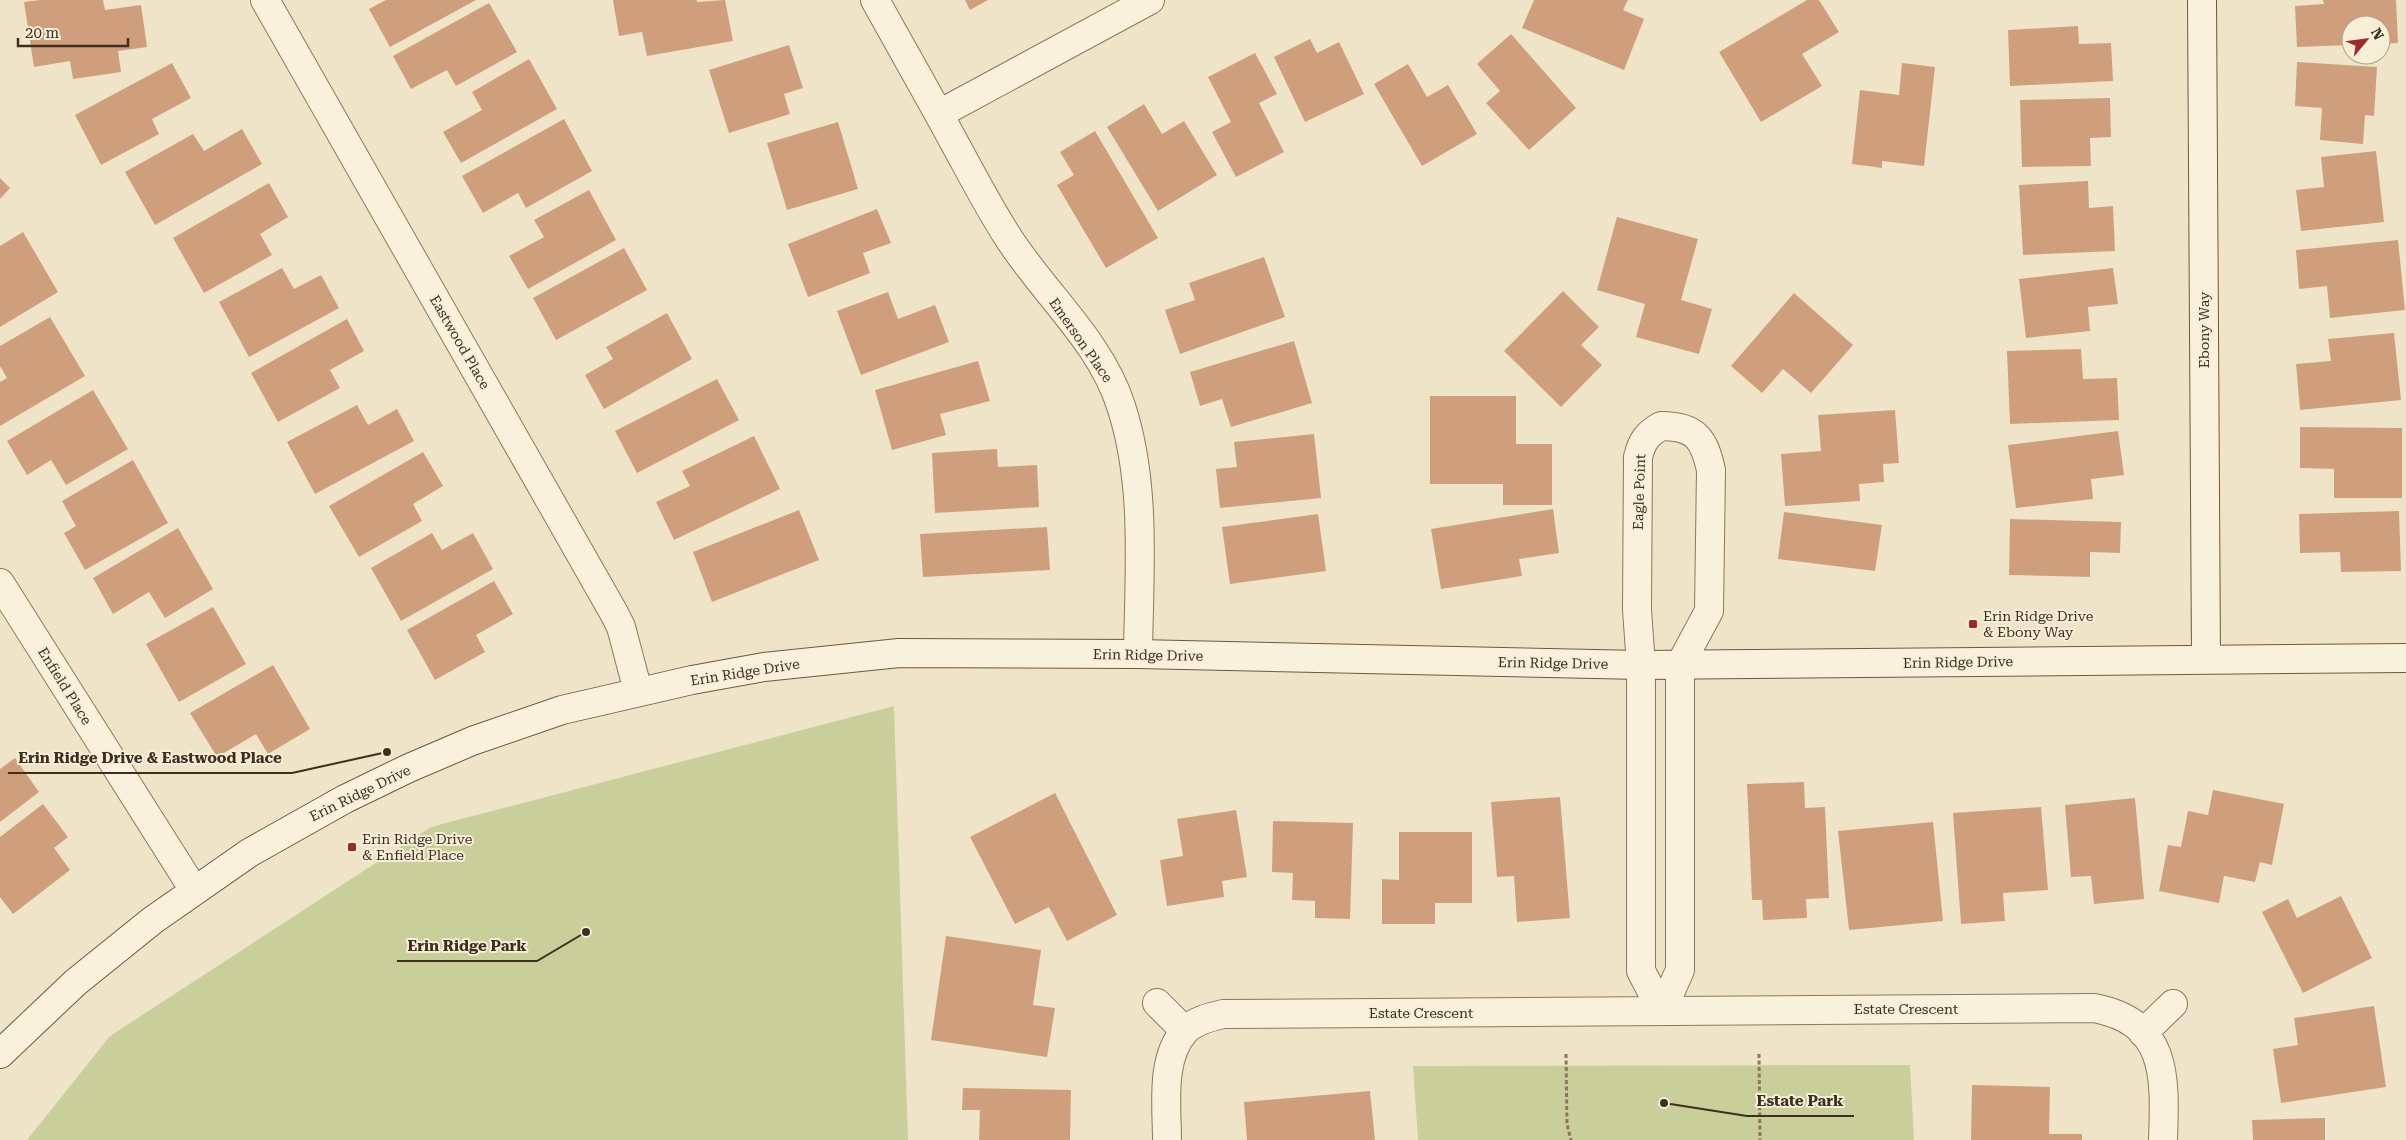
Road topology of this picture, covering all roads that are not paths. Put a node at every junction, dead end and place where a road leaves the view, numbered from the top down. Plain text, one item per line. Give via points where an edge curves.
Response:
1 (265, 0) edge
2 (875, 0) edge
3 (1150, 0) edge
4 (2202, 0) edge
5 (939, 114) junction
6 (0, 583) edge
7 (1138, 654) junction
8 (2406, 658) edge
9 (2206, 659) junction
10 (1641, 665) junction
11 (1680, 665) junction
12 (638, 691) junction
13 (194, 890) junction
14 (1156, 1003) dead end
15 (2173, 1004) dead end
16 (1662, 1011) junction
17 (1185, 1031) junction
18 (2143, 1033) junction
19 (0, 1054) edge
20 (1167, 1140) edge
21 (2163, 1140) edge

1 - 12 street, Eastwood Place via 614,613 621,627
2 - 5 street, Emerson Place
3 - 5 street
4 - 9 street, Ebony Way
5 - 7 street, Emerson Place via 1006,235 1102,366 1121,407 1136,479
6 - 13 street, Enfield Place
7 - 10 street, Erin Ridge Drive
7 - 12 street, Erin Ridge Drive via 890,654 764,666
8 - 9 street, Erin Ridge Drive
9 - 11 street, Erin Ridge Drive
10 - 11 street, Erin Ridge Drive
10 - 11 street, Eagle Point via 1637,610 1638,457 1648,434 1661,426 1676,426 1689,430 1706,448 1711,470 1709,611
10 - 16 street via 1641,972
11 - 16 street via 1680,970
12 - 13 street, Erin Ridge Drive via 562,710 472,741 409,768 292,827
13 - 19 street, Erin Ridge Drive via 91,969
14 - 17 street
15 - 18 street
16 - 17 street, Estate Crescent via 1223,1014 1207,1018
16 - 18 street, Estate Crescent via 2094,1008 2128,1020
17 - 20 street via 1172,1055 1168,1072
18 - 21 street, Estate Crescent via 2154,1048 2162,1068

